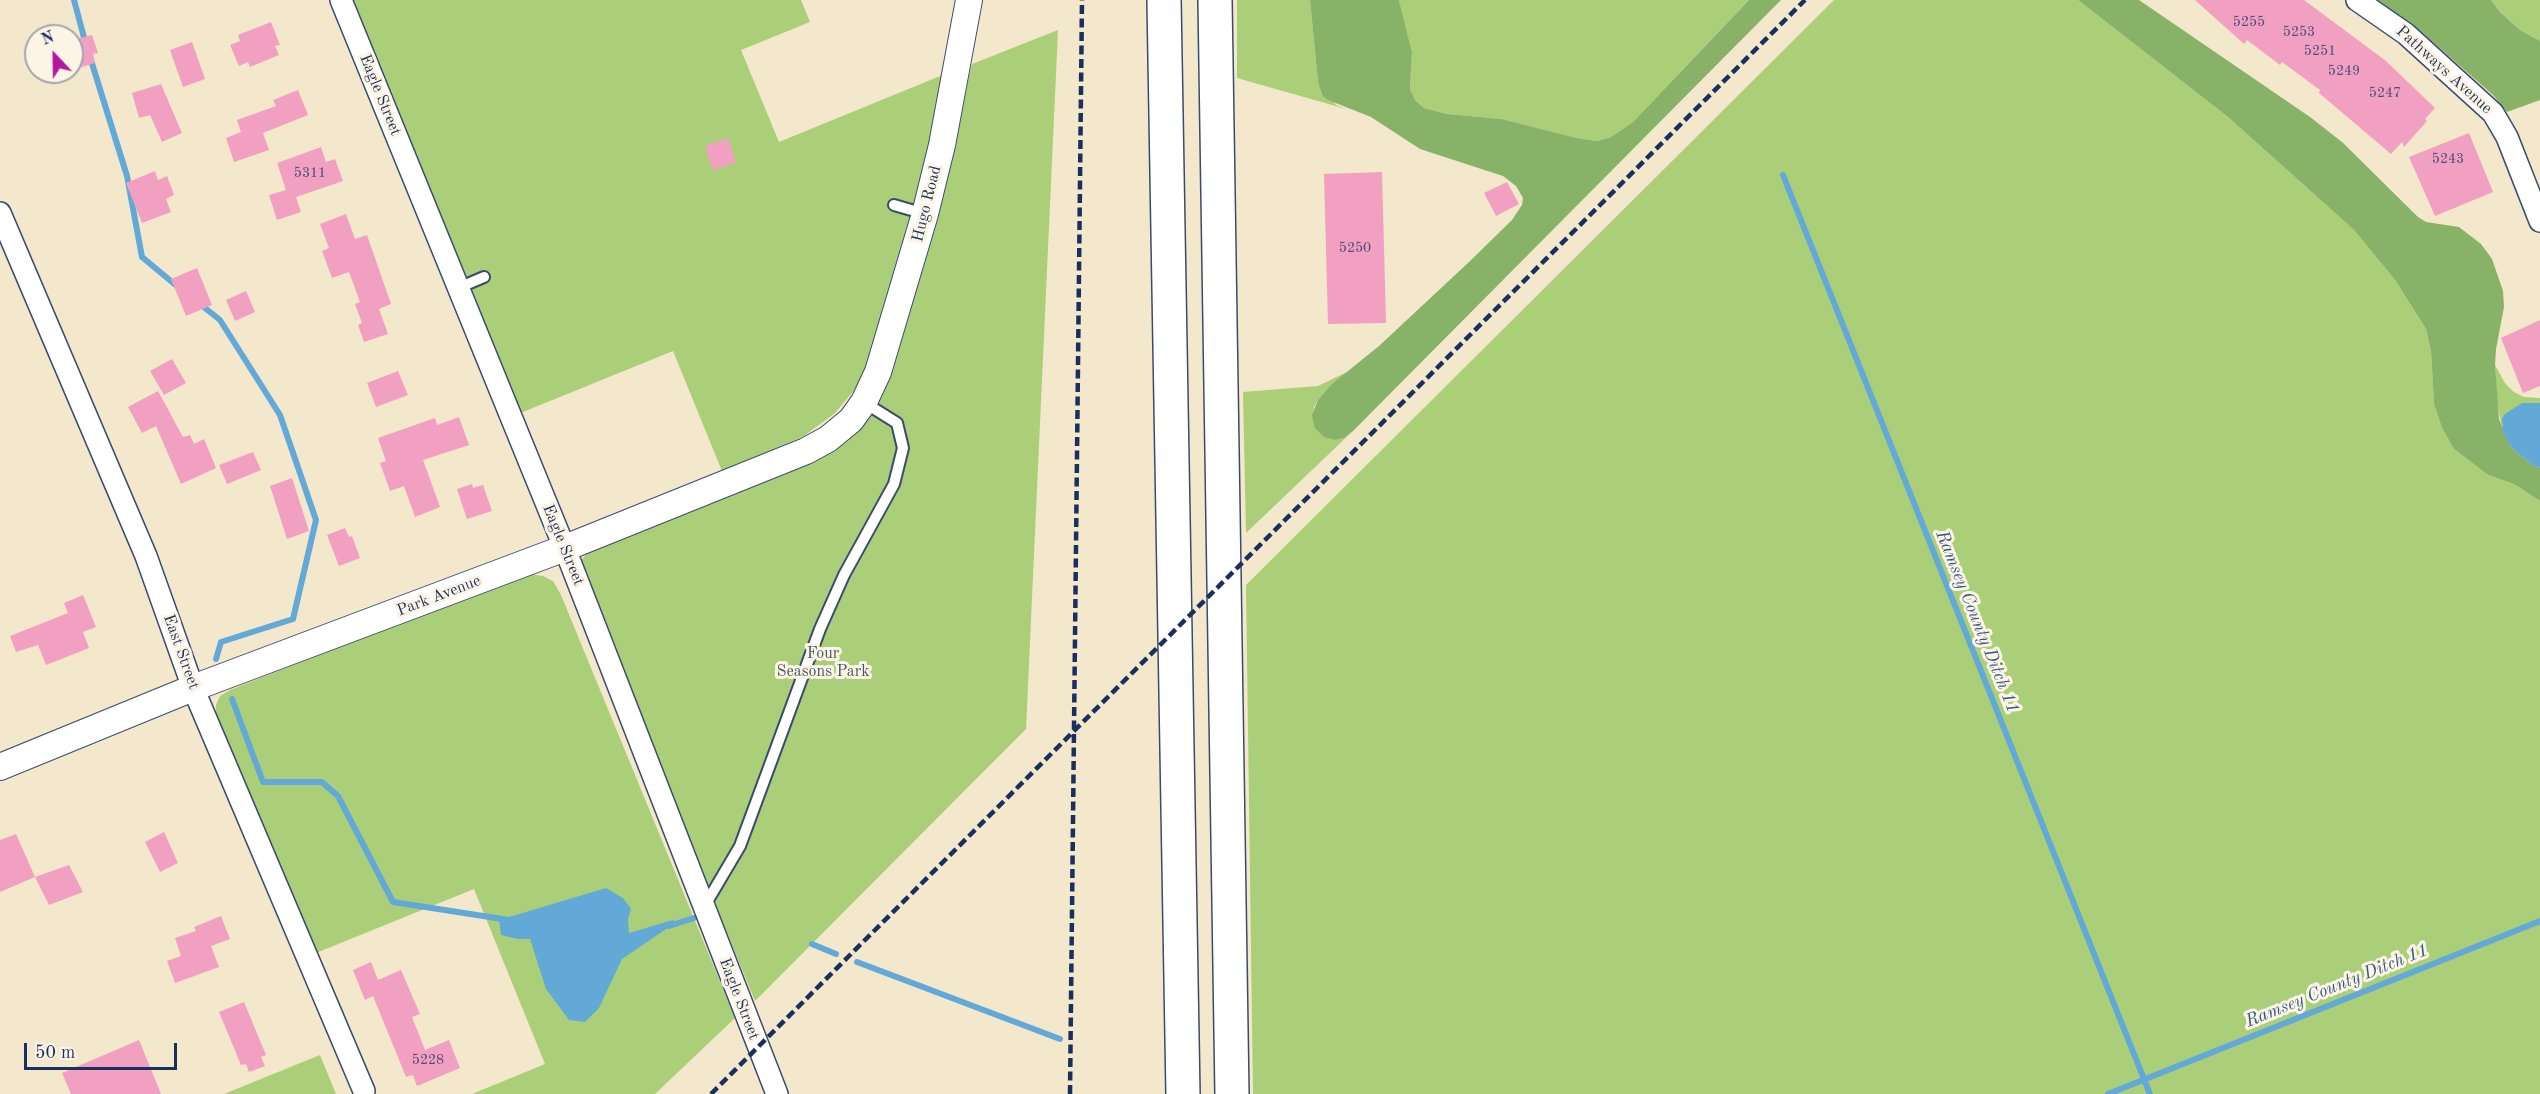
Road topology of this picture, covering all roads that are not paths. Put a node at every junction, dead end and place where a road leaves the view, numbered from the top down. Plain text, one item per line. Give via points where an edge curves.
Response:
1 (341, 0) edge
2 (969, 0) edge
3 (1164, 0) edge
4 (1215, 0) edge
5 (2357, 0) edge
6 (894, 205) dead end
7 (925, 214) junction
8 (2540, 220) edge
9 (2, 226) edge
10 (484, 277) dead end
11 (458, 288) junction
12 (864, 402) junction
13 (565, 548) junction
14 (193, 688) junction
15 (0, 767) edge
16 (704, 907) junction
17 (364, 1091) dead end
18 (777, 1094) edge
19 (1183, 1094) edge
20 (1232, 1094) edge

1 - 11 street, Eagle Street
2 - 7 street, Hugo Road via 947,122
3 - 19 main road
4 - 20 main road
5 - 8 street, Pathways Avenue via 2406,34 2493,113 2507,137
6 - 7 lane
7 - 12 street, Hugo Road via 878,372
9 - 14 street, East Street via 146,556
10 - 11 lane
11 - 13 street, Eagle Street
12 - 13 street, Park Avenue via 851,420 806,451
12 - 16 lane via 897,423 903,448 894,484 844,575 820,629 740,846
13 - 14 street, Park Avenue
13 - 16 street, Eagle Street
14 - 15 street, Park Avenue
14 - 17 street, East Street
16 - 18 street, Eagle Street

